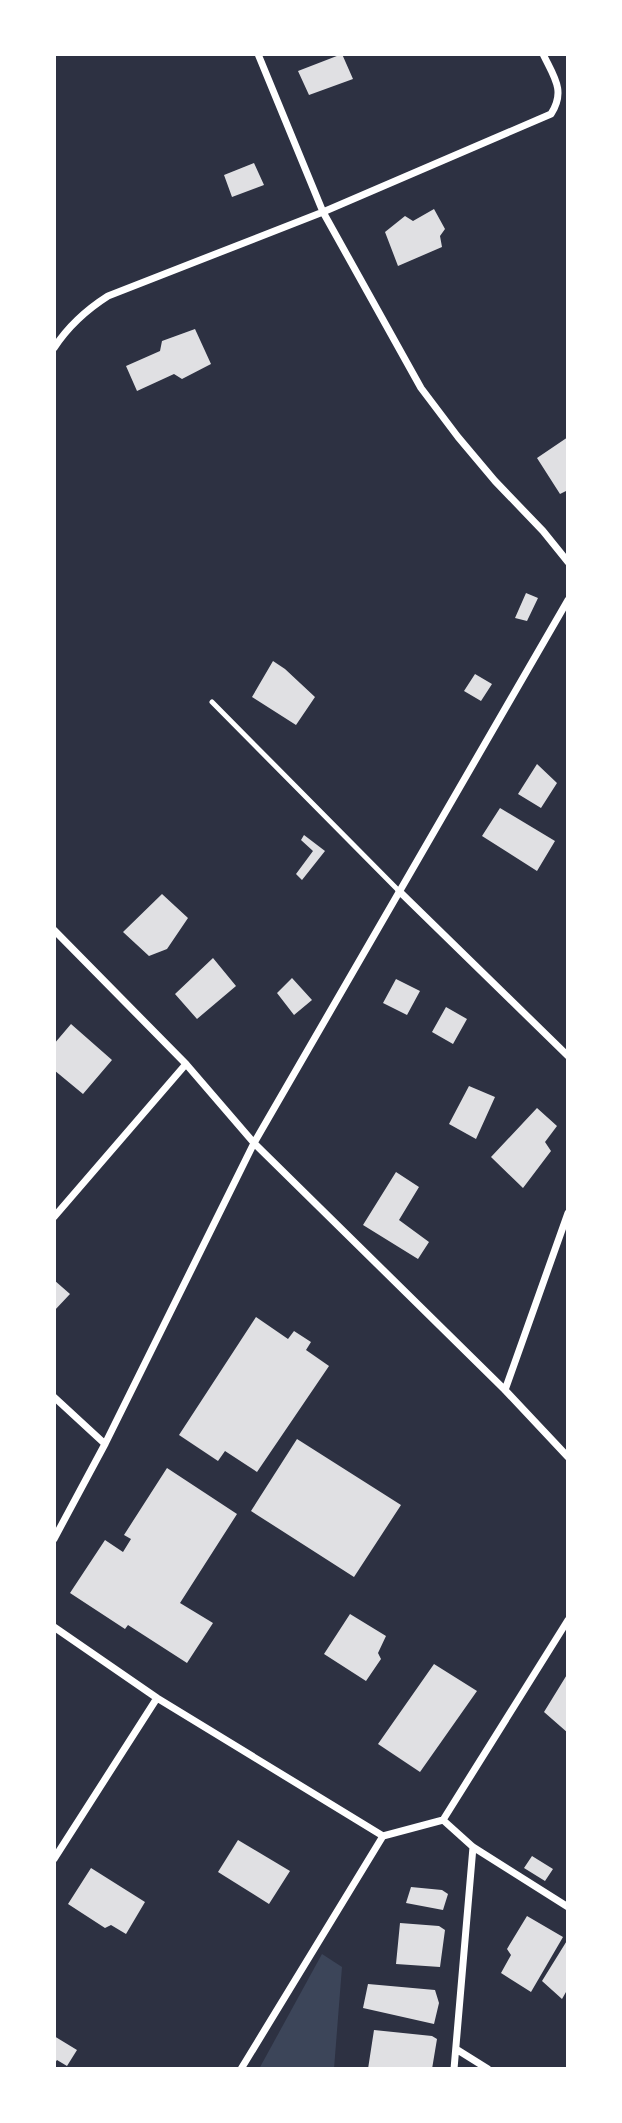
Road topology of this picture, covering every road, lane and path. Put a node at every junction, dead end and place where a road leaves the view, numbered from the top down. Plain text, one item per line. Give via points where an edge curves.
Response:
1 (258, 54) edge
2 (543, 54) edge
3 (323, 212) junction
4 (54, 348) edge
5 (568, 562) edge
6 (568, 600) edge
7 (212, 702) dead end
8 (399, 891) junction
9 (54, 930) edge
10 (568, 1056) edge
11 (186, 1063) junction
12 (254, 1143) junction
13 (568, 1213) edge
14 (54, 1217) edge
15 (505, 1390) junction
16 (54, 1397) edge
17 (104, 1444) junction
18 (568, 1457) edge
19 (54, 1539) edge
20 (568, 1620) edge
21 (54, 1627) edge
22 (157, 1698) junction
23 (443, 1820) junction
24 (383, 1836) junction
25 (473, 1847) junction
26 (54, 1859) edge
27 (568, 1907) edge
28 (456, 2049) junction
29 (241, 2069) edge
30 (454, 2069) edge
31 (488, 2069) edge

1 - 3 street
2 - 3 street via 559,94 551,114
3 - 4 street via 108,296 86,310
3 - 5 street via 421,388
6 - 8 street
7 - 8 lane
8 - 10 street
8 - 12 street
9 - 11 street
11 - 12 street
11 - 14 street
12 - 15 street
12 - 17 street
13 - 15 street
15 - 18 street
16 - 17 street
17 - 19 street
20 - 23 street
21 - 22 street
22 - 24 street
22 - 26 street
23 - 24 street
23 - 25 street
24 - 29 street
25 - 27 street
25 - 28 street
28 - 30 street
28 - 31 street

